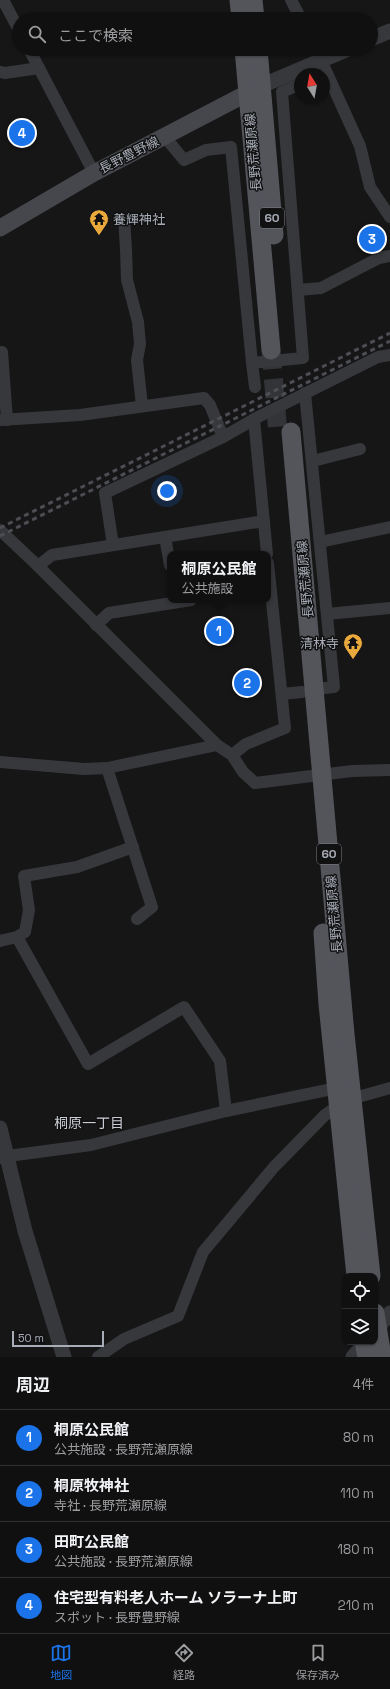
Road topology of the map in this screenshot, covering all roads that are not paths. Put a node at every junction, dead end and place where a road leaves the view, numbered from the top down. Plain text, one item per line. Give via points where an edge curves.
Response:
1 (3, 0) edge
2 (239, 0) edge
3 (253, 0) edge
4 (291, 0) edge
5 (240, 12) edge
6 (254, 12) edge
7 (297, 12) edge
8 (12, 17) edge
9 (390, 31) edge
10 (378, 36) edge
11 (33, 56) edge
12 (246, 56) edge
13 (257, 56) edge
14 (336, 56) edge
15 (322, 64) edge
16 (39, 68) junction
17 (0, 72) edge
18 (294, 87) edge
19 (254, 89) junction
20 (165, 137) junction
21 (94, 173) junction
22 (385, 200) edge
23 (390, 217) edge
24 (124, 219) dead end
25 (0, 228) edge
26 (390, 256) edge
27 (298, 290) junction
28 (277, 350) tunnel mouth
29 (2, 352) dead end
30 (390, 355) edge
31 (252, 363) junction
32 (254, 387) dead end
33 (305, 393) junction
34 (142, 406) junction
35 (254, 419) junction
36 (3, 420) edge
37 (284, 433) tunnel mouth
38 (223, 437) junction
39 (360, 449) dead end
40 (313, 461) junction
41 (264, 521) junction
42 (390, 527) edge
43 (0, 530) edge
44 (165, 537) junction
45 (320, 542) junction
46 (113, 545) junction
47 (168, 551) edge
48 (267, 551) edge
49 (38, 566) junction
50 (167, 603) edge
51 (271, 603) edge
52 (390, 608) edge
53 (327, 614) junction
54 (96, 624) junction
55 (308, 690) junction
56 (282, 694) junction
57 (217, 745) junction
58 (232, 755) junction
59 (0, 762) edge
60 (107, 768) junction
61 (390, 770) edge
62 (316, 776) junction
63 (133, 847) junction
64 (137, 919) dead end
65 (17, 936) junction
66 (0, 941) edge
67 (390, 1088) edge
68 (342, 1097) junction
69 (226, 1111) junction
70 (0, 1128) edge
71 (4, 1157) edge
72 (356, 1273) edge
73 (371, 1273) edge
74 (390, 1312) edge
75 (378, 1327) edge
76 (373, 1345) edge
77 (64, 1357) edge
78 (98, 1357) edge
79 (382, 1357) edge

1 - 8 street
2 - 5 main road
3 - 6 main road
4 - 7 street
9 - 10 street
11 - 16 street
12 - 19 main road, 長野荒瀬原線 / 60
13 - 19 main road, 長野荒瀬原線 / 60
14 - 15 street
15 - 19 street
15 - 22 street via 360,146 370,187
16 - 17 street
16 - 21 street
18 - 27 street via 282,92
19 - 20 main road, 長野豊野線
19 - 28 main road, 長野荒瀬原線 / 60
20 - 21 main road, 長野豊野線
20 - 31 street via 184,160 206,150 231,147
21 - 25 main road, 長野豊野線
22 - 23 street
24 - 34 street via 126,280 138,322 140,344 137,360
26 - 27 street via 378,258 321,288
27 - 31 street via 304,358
29 - 36 street
30 - 33 street via 378,357
31 - 32 street
33 - 35 street
33 - 40 street
34 - 36 street via 80,415
34 - 38 street via 204,398 210,405
35 - 38 street
35 - 41 street
37 - 55 main road, 長野荒瀬原線 / 60
38 - 46 street via 105,493
39 - 40 street
40 - 45 street
41 - 44 street
41 - 48 street
42 - 45 street
43 - 49 street
44 - 46 street
44 - 47 street
45 - 53 street
46 - 49 street via 52,555
49 - 54 street
50 - 54 street via 109,613
51 - 56 street
52 - 53 street
53 - 55 street via 334,687
54 - 57 street
55 - 56 street
55 - 62 main road, 長野荒瀬原線 / 60
56 - 58 street via 285,728 246,744
57 - 58 street
57 - 60 street
58 - 62 street via 243,772 255,783
59 - 60 street via 77,769
60 - 63 street
61 - 62 street via 352,771
62 - 68 main road, 長野荒瀬原線 / 60
63 - 64 street via 152,907
63 - 65 street via 77,867 24,876 29,910 24,932
65 - 66 street
65 - 69 street via 88,1064 184,1007 220,1061
67 - 68 street
68 - 69 street
68 - 72 main road, 長野荒瀬原線 / 60
68 - 73 main road, 長野荒瀬原線 / 60
68 - 78 street via 274,1168 203,1252 178,1316 124,1339
69 - 71 street via 91,1145
70 - 71 street
71 - 77 street
74 - 75 street
76 - 79 main road

